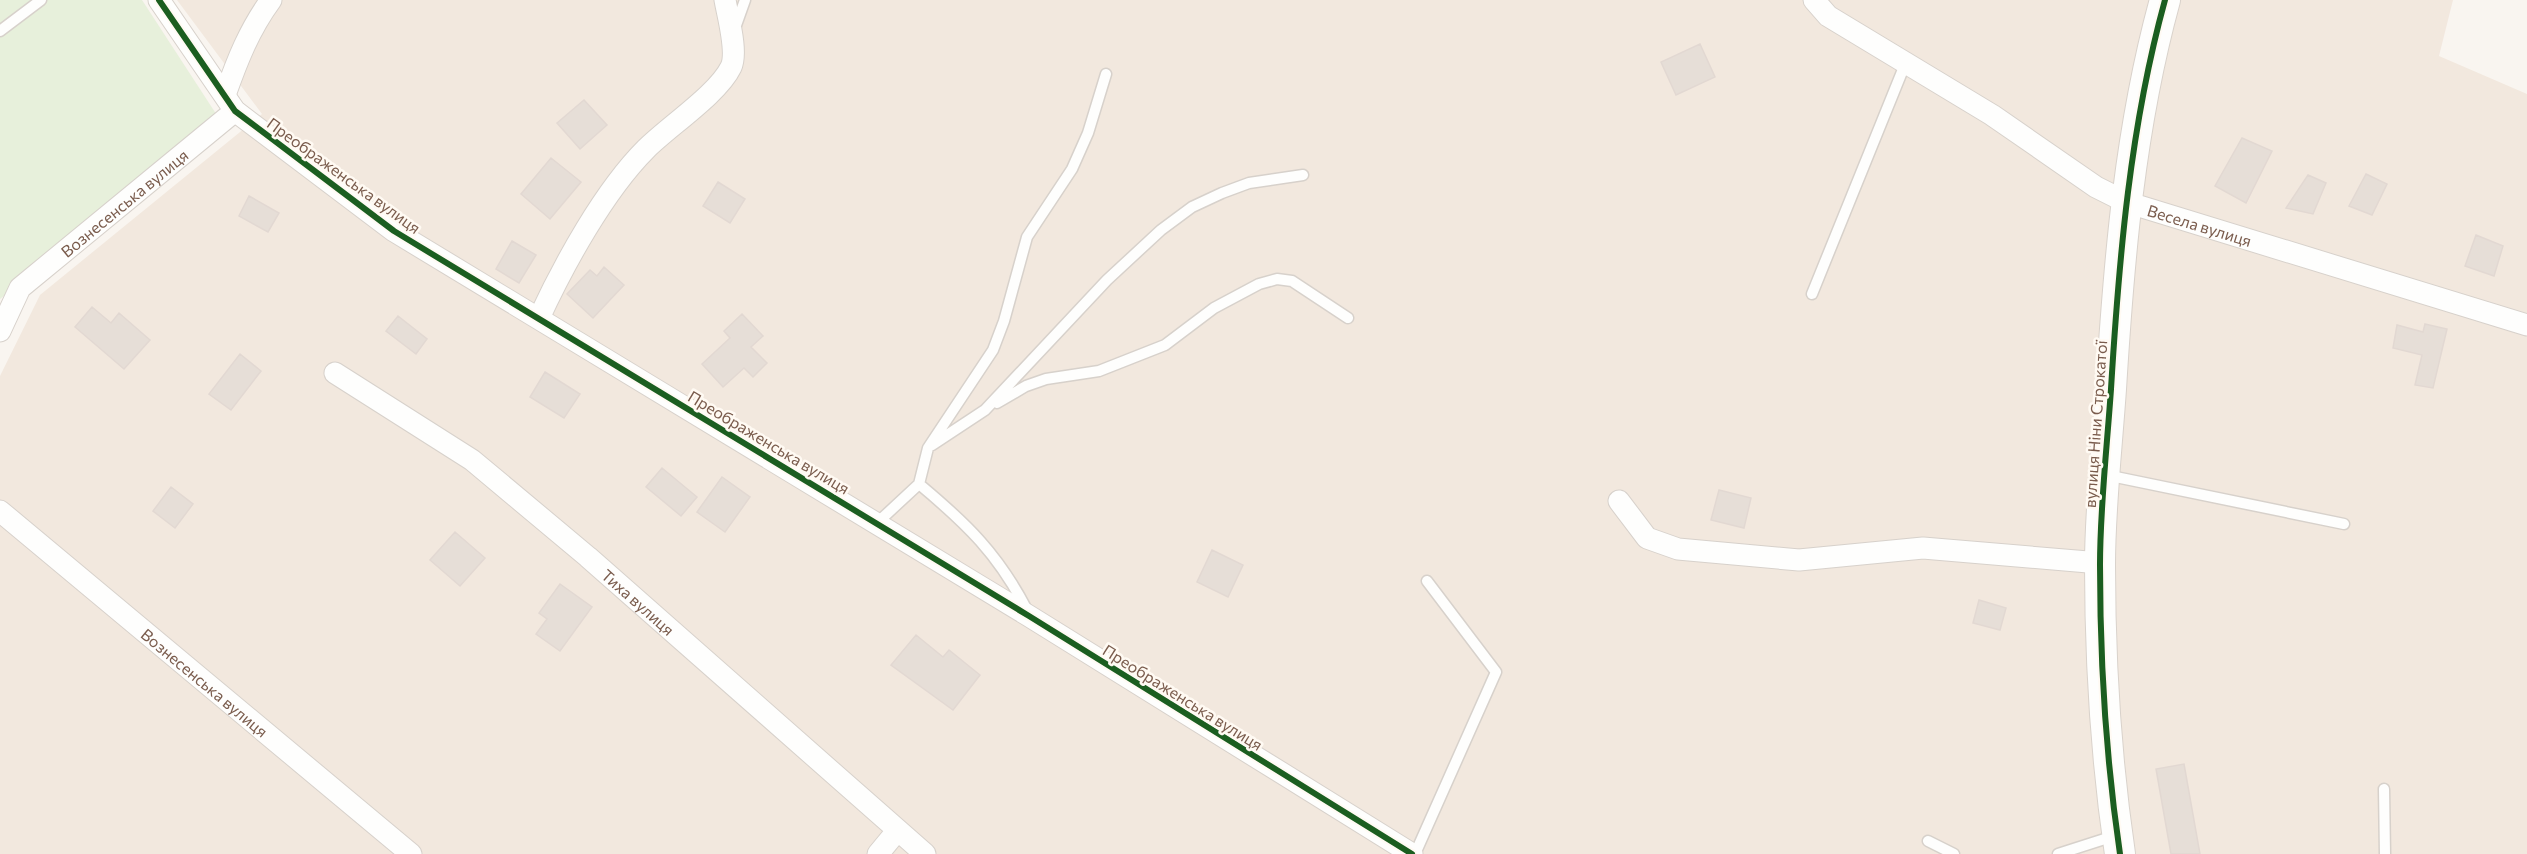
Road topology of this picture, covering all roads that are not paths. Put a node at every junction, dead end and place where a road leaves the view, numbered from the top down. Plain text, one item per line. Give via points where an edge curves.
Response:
1 (41, 0) edge
2 (159, 0) edge
3 (271, 0) edge
4 (725, 0) edge
5 (745, 0) edge
6 (1814, 0) edge
7 (2165, 0) edge
8 (0, 31) edge
9 (732, 37) junction
10 (1906, 62) junction
11 (1106, 74) dead end
12 (230, 103) junction
13 (1303, 175) dead end
14 (2126, 202) junction
15 (1812, 294) dead end
16 (539, 318) junction
17 (1348, 318) dead end
18 (2527, 325) edge
19 (0, 331) edge
20 (335, 373) dead end
21 (985, 410) junction
22 (928, 448) junction
23 (2106, 475) junction
24 (919, 484) junction
25 (1619, 501) dead end
26 (0, 511) edge
27 (877, 524) junction
28 (2344, 524) dead end
29 (2100, 563) junction
30 (1427, 581) dead end
31 (1029, 616) junction
32 (2384, 789) dead end
33 (897, 831) junction
34 (1928, 841) dead end
35 (2119, 844) edge
36 (411, 854) edge
37 (878, 854) edge
38 (925, 854) edge
39 (1414, 854) edge
40 (1954, 854) edge
41 (2058, 854) edge
42 (2385, 854) edge

1 - 8 lane
2 - 12 street, Преображенська вулиця
3 - 12 street via 255,22 238,58
4 - 9 street
5 - 9 lane
6 - 10 street, Весела вулиця via 1828,16
7 - 14 street, вулиця Ніни Строкатої via 2153,42
9 - 16 street via 732,65 719,87 645,150 597,214 558,277
10 - 14 street, Весела вулиця via 2096,187
10 - 15 lane
11 - 22 lane via 1072,170 1027,237 993,350
12 - 16 street, Преображенська вулиця via 394,231
12 - 19 street, Вознесенська вулиця via 20,288
13 - 21 lane via 1249,183 1192,207 1107,280
14 - 18 street, Весела вулиця
14 - 23 street, вулиця Ніни Строкатої
16 - 27 street, Преображенська вулиця
17 - 21 lane via 1292,281 1277,279 1214,308 1165,345 1099,371 1026,386
20 - 33 street, Тиха вулиця via 471,460 727,678
21 - 22 lane
22 - 24 lane
23 - 28 lane
23 - 29 street, вулиця Ніни Строкатої
24 - 27 lane
24 - 31 lane via 992,552
25 - 29 street via 1647,538 1678,549 1798,560 1923,548
26 - 36 street, Вознесенська вулиця
27 - 31 street, Преображенська вулиця
29 - 35 street, вулиця Ніни Строкатої via 2105,688
30 - 39 lane via 1496,672
31 - 39 street, Преображенська вулиця
32 - 42 lane
33 - 37 street
33 - 38 street, Тиха вулиця
34 - 40 lane
35 - 41 lane

